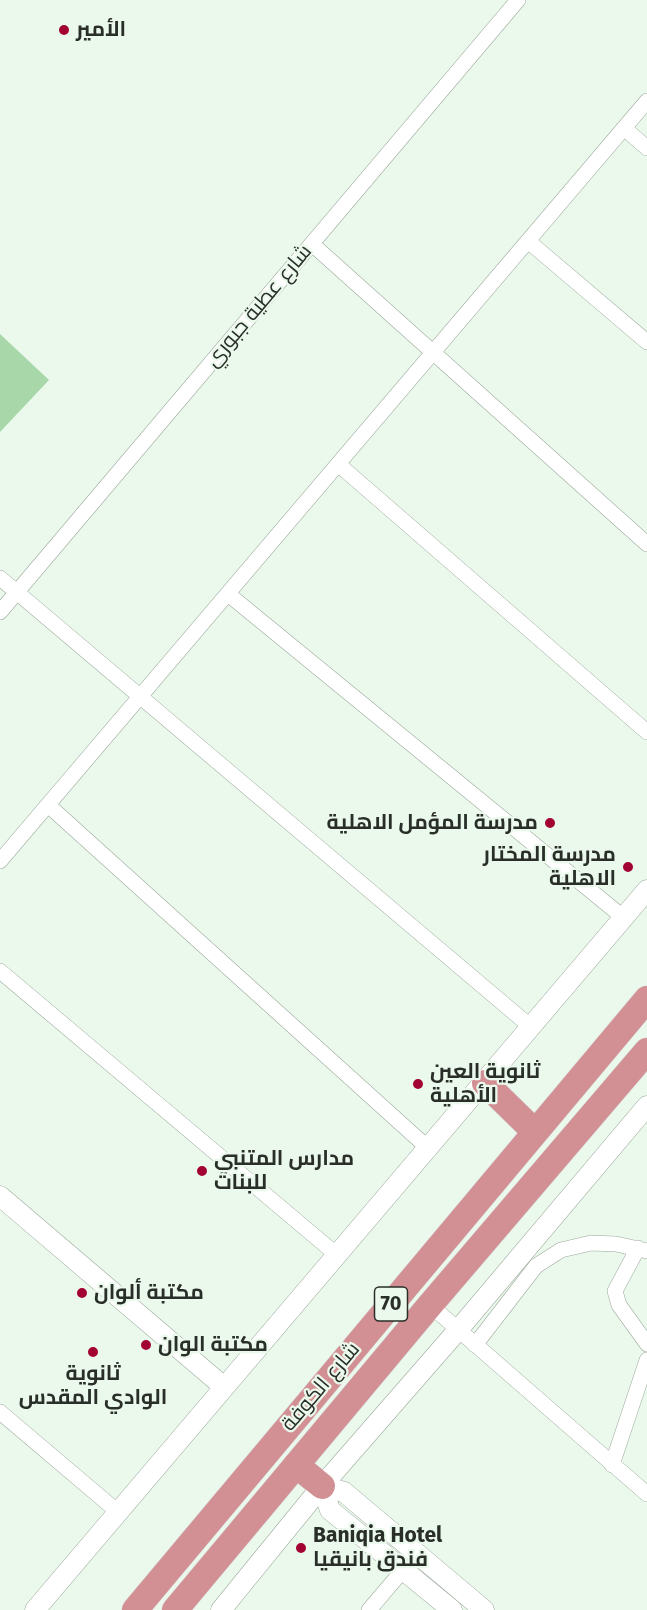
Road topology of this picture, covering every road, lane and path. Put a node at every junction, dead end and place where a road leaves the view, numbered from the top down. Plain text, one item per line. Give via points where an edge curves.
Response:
1 (518, 0) edge
2 (647, 101) edge
3 (624, 129) junction
4 (647, 148) edge
5 (528, 241) junction
6 (312, 244) junction
7 (647, 342) edge
8 (434, 352) junction
9 (338, 464) junction
10 (647, 544) edge
11 (0, 578) edge
12 (17, 592) junction
13 (228, 594) junction
14 (0, 612) edge
15 (141, 696) junction
16 (647, 732) edge
17 (48, 806) junction
18 (0, 861) edge
19 (647, 890) edge
20 (624, 918) junction
21 (0, 971) edge
22 (647, 999) edge
23 (531, 1027) junction
24 (647, 1051) edge
25 (485, 1083) junction
26 (647, 1106) edge
27 (535, 1132) junction
28 (428, 1148) junction
29 (0, 1196) edge
30 (642, 1249) edge
31 (337, 1255) junction
32 (430, 1305) junction
33 (458, 1330) junction
34 (647, 1344) edge
35 (475, 1345) junction
36 (647, 1360) edge
37 (224, 1388) junction
38 (0, 1412) edge
39 (296, 1465) junction
40 (612, 1465) junction
41 (322, 1486) junction
42 (647, 1494) edge
43 (118, 1512) junction
44 (403, 1570) junction
45 (35, 1610) edge
46 (135, 1610) edge
47 (175, 1610) edge
48 (221, 1610) edge
49 (369, 1610) edge
50 (452, 1610) edge
51 (484, 1610) edge

1 - 6 street, شارع عطية جبوري
2 - 3 street
3 - 4 street
3 - 5 street
5 - 7 street
5 - 8 street
6 - 8 street
6 - 12 street, شارع عطية جبوري
8 - 9 street
8 - 10 street
9 - 13 street
9 - 16 street
11 - 12 street
12 - 14 street, شارع عطية جبوري
12 - 15 street
13 - 15 street
13 - 20 street
15 - 17 street
15 - 23 street
17 - 18 street
17 - 28 street
19 - 20 street
20 - 23 street
21 - 31 street
22 - 27 highway, شارع الكوفة / 70
23 - 25 street
24 - 32 highway, شارع الكوفة / 70
25 - 27 highway
25 - 28 street
26 - 33 street
27 - 46 highway, شارع الكوفة / 70
28 - 31 street
29 - 37 street
30 - 34 street via 615,1291 619,1305
30 - 35 street via 591,1243 561,1250 536,1266
31 - 37 street
32 - 33 street
32 - 39 highway, شارع الكوفة / 70
33 - 35 street
33 - 41 street
35 - 40 street
36 - 40 street
37 - 43 street
38 - 43 street
39 - 41 highway
39 - 47 highway, شارع الكوفة / 70
40 - 42 street
41 - 44 street via 330,1510
41 - 48 street
41 - 51 street via 344,1492
43 - 45 street
44 - 49 street
44 - 50 street

